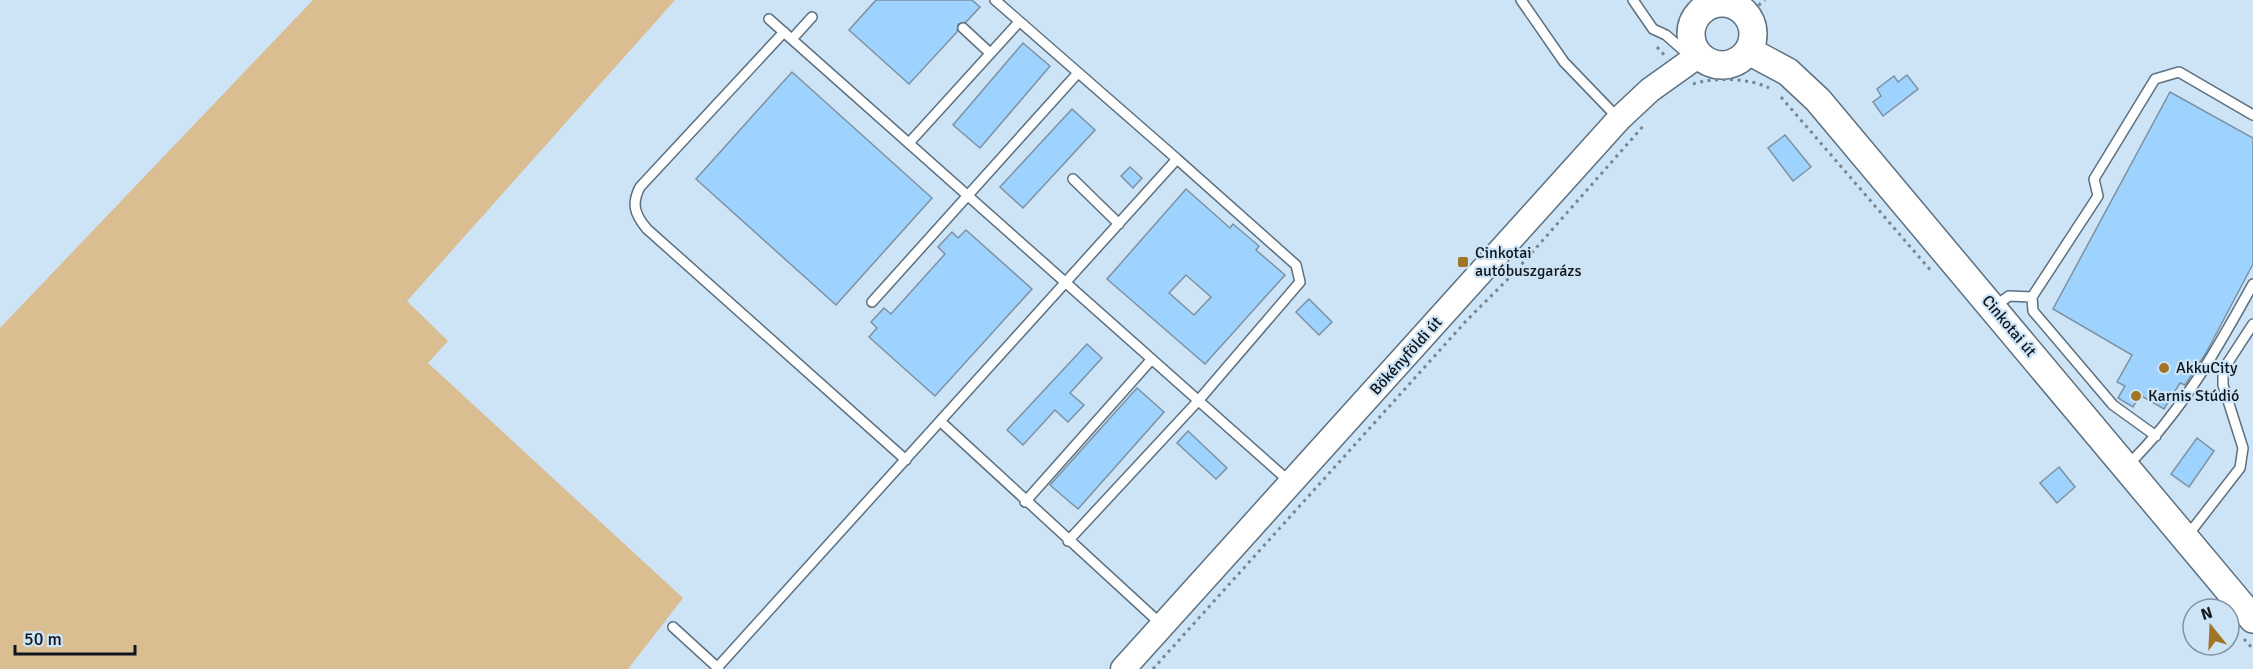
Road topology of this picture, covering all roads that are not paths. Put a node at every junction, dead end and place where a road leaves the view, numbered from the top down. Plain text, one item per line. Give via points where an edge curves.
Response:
1 (995, 0) edge
2 (1521, 0) edge
3 (1633, 0) edge
4 (1711, 3) edge
5 (1756, 8) edge
6 (812, 16) dead end
7 (769, 19) dead end
8 (1019, 22) junction
9 (963, 28) dead end
10 (784, 32) junction
11 (792, 39) junction
12 (1749, 51) junction
13 (990, 53) junction
14 (1696, 57) junction
15 (1077, 74) junction
16 (2253, 115) edge
17 (1619, 119) junction
18 (909, 143) junction
19 (1177, 159) junction
20 (1073, 179) dead end
21 (968, 196) junction
22 (1119, 224) junction
23 (1066, 284) junction
24 (2253, 284) edge
25 (2032, 297) junction
26 (872, 302) dead end
27 (1994, 307) junction
28 (2253, 324) edge
29 (1151, 360) junction
30 (1198, 401) junction
31 (940, 423) junction
32 (2156, 436) junction
33 (2253, 445) edge
34 (2243, 448) junction
35 (906, 460) junction
36 (2126, 468) junction
37 (1291, 483) junction
38 (1025, 502) junction
39 (2186, 537) junction
40 (1068, 541) junction
41 (2253, 619) edge
42 (1163, 626) junction
43 (673, 627) dead end
44 (718, 669) edge
45 (1123, 669) edge

1 - 8 lane
2 - 17 lane via 1564,62
3 - 14 lane via 1653,28
4 - 5 main road
4 - 14 main road via 1692,27
5 - 12 main road via 1754,39
6 - 11 lane
7 - 10 lane
8 - 13 lane
8 - 15 lane
9 - 13 lane
10 - 11 lane
10 - 35 lane via 640,187 634,208 647,229
11 - 18 lane
12 - 14 main road via 1739,61 1725,66
12 - 27 main road, Cinkotai út via 1788,72 1818,100
13 - 18 lane
14 - 17 street, Bökényföldi út via 1650,90
15 - 19 lane
15 - 21 lane
16 - 25 lane via 2179,72 2155,79 2094,179 2098,196
17 - 37 street, Bökényföldi út
18 - 21 lane
19 - 22 lane
19 - 30 lane via 1296,265 1300,276 1299,287
20 - 22 lane
21 - 23 lane
21 - 26 lane
22 - 23 lane
23 - 29 lane
23 - 31 lane
24 - 32 lane via 2201,377
25 - 27 lane via 2009,296
25 - 32 lane via 2033,311 2113,405
27 - 36 main road, Cinkotai út
28 - 34 lane via 2223,370 2223,385
29 - 30 lane
29 - 38 lane
30 - 37 lane
30 - 40 lane
31 - 35 lane
31 - 38 lane
32 - 36 lane
33 - 34 lane
34 - 39 lane via 2240,468
35 - 44 lane
36 - 39 main road, Cinkotai út
37 - 42 street, Bökényföldi út
38 - 40 lane
39 - 41 main road, Cinkotai út
40 - 42 lane
42 - 45 street, Bökényföldi út
43 - 44 lane

